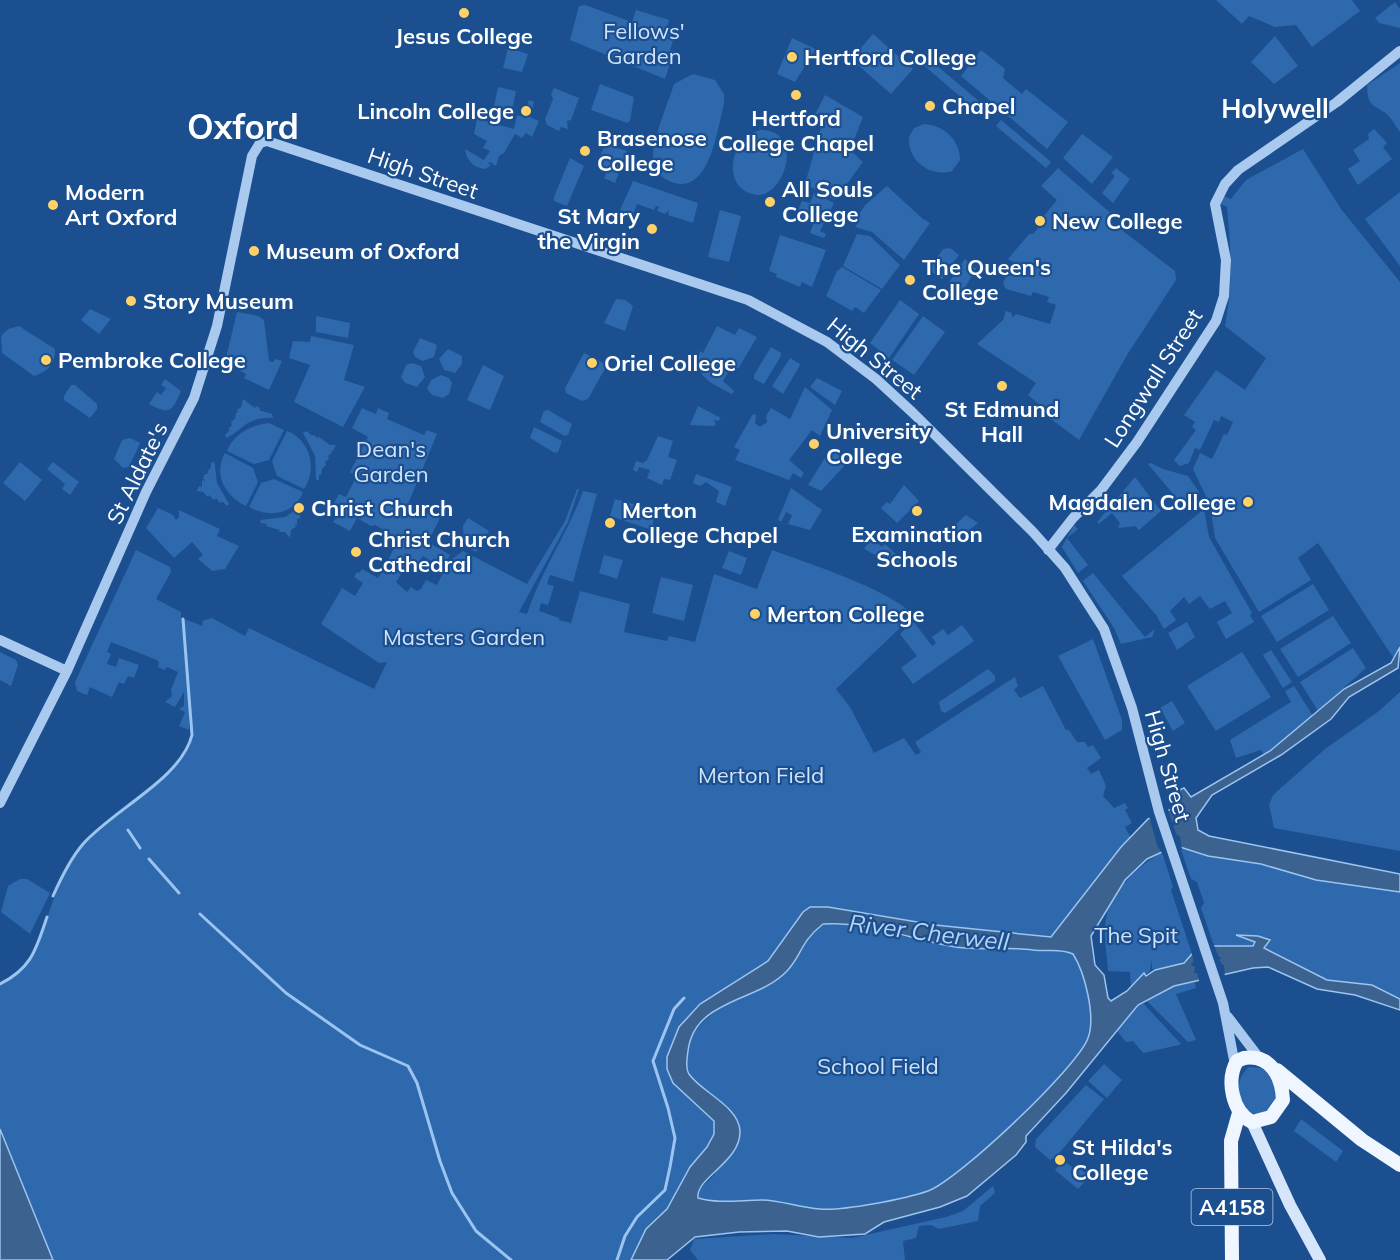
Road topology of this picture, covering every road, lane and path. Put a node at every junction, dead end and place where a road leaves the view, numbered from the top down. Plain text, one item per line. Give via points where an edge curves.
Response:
1 (1400, 51) edge
2 (260, 143) joint
3 (1048, 550) junction
4 (0, 640) edge
5 (67, 671) junction
6 (0, 803) edge
7 (1226, 1015) junction
8 (1260, 1059) junction
9 (1235, 1065) junction
10 (1273, 1067) junction
11 (1313, 1098) junction
12 (1283, 1100) junction
13 (1271, 1117) junction
14 (1246, 1118) junction
15 (1265, 1146) junction
16 (1400, 1165) edge
17 (1232, 1260) edge
18 (1320, 1260) edge

1 - 3 street, Longwall Street via 1337,102 1238,170 1225,184 1215,204 1226,260 1224,296 1216,321 1137,442
2 - 3 street, High Street via 267,141 678,275 780,315 827,342 876,379 957,455
2 - 5 street, St Aldate's via 252,156 205,369
3 - 7 street, High Street via 1091,606 1111,645 1159,812
4 - 5 street
5 - 6 street, St Aldate's
7 - 8 street
7 - 9 street, High Street
8 - 9 main road via 1244,1058
8 - 10 main road
9 - 14 main road via 1234,1104
10 - 11 main road
10 - 12 main road via 1281,1079
11 - 12 main road via 1295,1094
11 - 16 main road via 1362,1140
12 - 13 main road
13 - 14 main road
13 - 15 main road via 1264,1131
14 - 15 main road
14 - 17 main road, A4158 via 1232,1134
15 - 18 main road via 1290,1205

